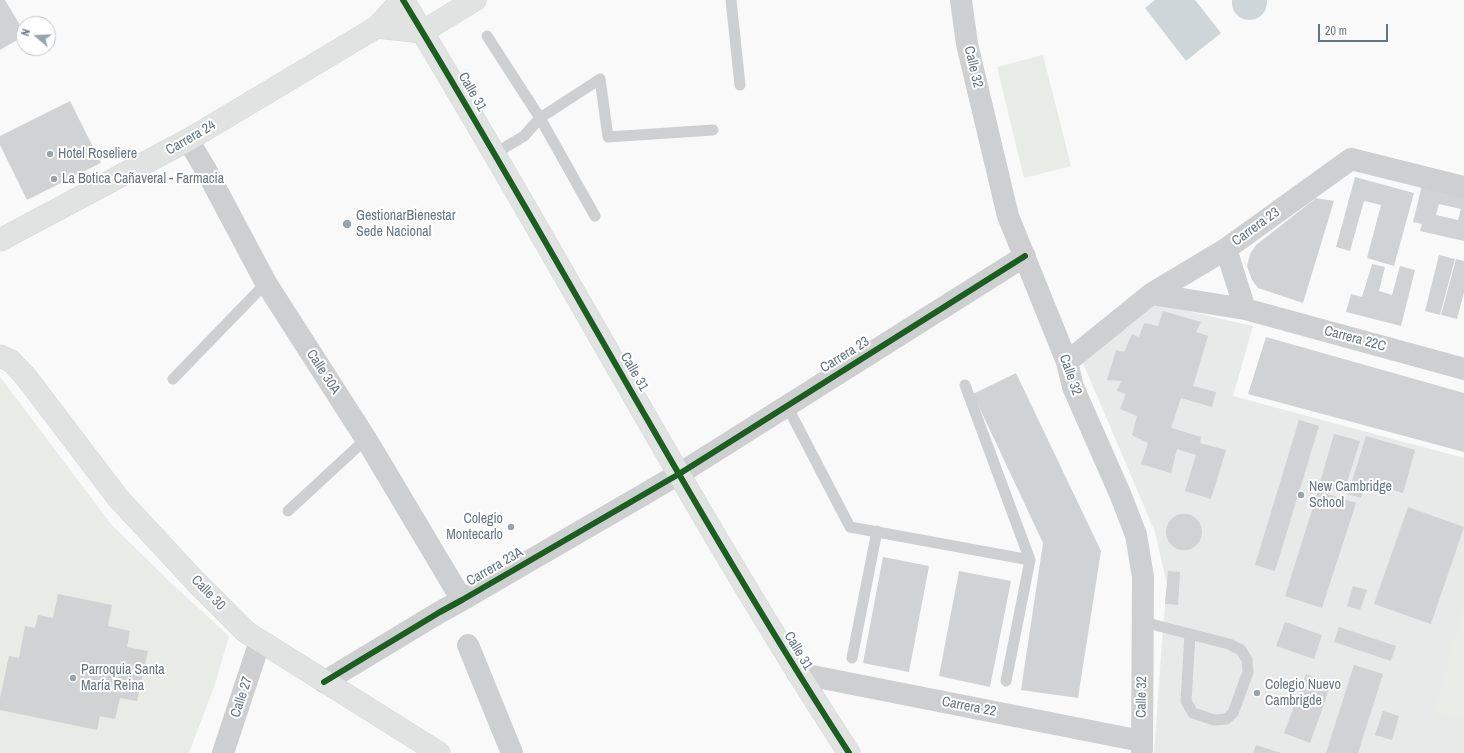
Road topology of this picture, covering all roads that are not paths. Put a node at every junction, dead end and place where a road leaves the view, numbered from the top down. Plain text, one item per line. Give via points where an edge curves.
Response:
1 (403, 0) edge
2 (475, 0) edge
3 (731, 0) edge
4 (961, 0) edge
5 (377, 28) junction
6 (422, 32) junction
7 (487, 36) dead end
8 (740, 85) dead end
9 (540, 118) junction
10 (713, 130) dead end
11 (188, 140) junction
12 (494, 154) junction
13 (1464, 187) edge
14 (595, 216) dead end
15 (0, 240) edge
16 (1226, 249) junction
17 (1025, 256) junction
18 (266, 283) junction
19 (1151, 294) junction
20 (1245, 309) junction
21 (0, 356) edge
22 (1067, 362) junction
23 (1464, 369) edge
24 (173, 379) dead end
25 (965, 384) dead end
26 (787, 406) junction
27 (366, 439) junction
28 (679, 474) junction
29 (288, 511) dead end
30 (877, 531) junction
31 (1030, 560) junction
32 (462, 600) junction
33 (1143, 622) junction
34 (1190, 634) junction
35 (260, 641) junction
36 (468, 644) dead end
37 (852, 658) dead end
38 (797, 673) junction
39 (1006, 681) dead end
40 (324, 682) junction
41 (1141, 747) edge
42 (223, 753) edge
43 (439, 753) edge
44 (512, 753) edge
45 (849, 753) edge

1 - 5 street, Carrera 24
1 - 6 street, Calle 31
2 - 6 street
3 - 8 lane
4 - 17 street, Calle 32 via 967,44 1008,216
5 - 6 street
5 - 11 street, Carrera 24
6 - 12 street, Calle 31
7 - 9 lane
9 - 10 lane via 600,78 608,137
9 - 12 lane via 524,136
9 - 14 lane
11 - 15 street, Carrera 24
11 - 18 street, Calle 30A
12 - 28 street, Calle 31
13 - 16 street, Carrera 23 via 1351,159
16 - 19 street, Carrera 23
16 - 20 street
17 - 22 street, Calle 32
17 - 26 street, Carrera 23
18 - 24 lane
18 - 27 street, Calle 30A
19 - 20 street, Carrera 22C
19 - 22 street, Carrera 23
20 - 23 street, Carrera 22C
21 - 35 street, Calle 30 via 11,361 26,377 118,498 196,582 246,632
22 - 33 street, Calle 32 via 1074,387 1136,535 1143,577
25 - 31 lane
26 - 28 street, Carrera 23
26 - 30 lane via 850,527
27 - 29 lane
27 - 32 street, Calle 30A
28 - 32 street, Carrera 23A
28 - 38 street, Calle 31
30 - 31 lane
30 - 37 lane
31 - 39 lane
32 - 40 street, Carrera 23A
33 - 34 lane
33 - 41 street, Calle 32
34 - 34 lane via 1186,701 1193,712 1214,720 1226,719 1233,713 1248,672 1247,660 1241,650 1229,644
35 - 40 street, Calle 30
35 - 42 street, Calle 27
36 - 44 street
38 - 41 street, Carrera 22
38 - 45 street, Calle 31
40 - 43 street, Calle 30

